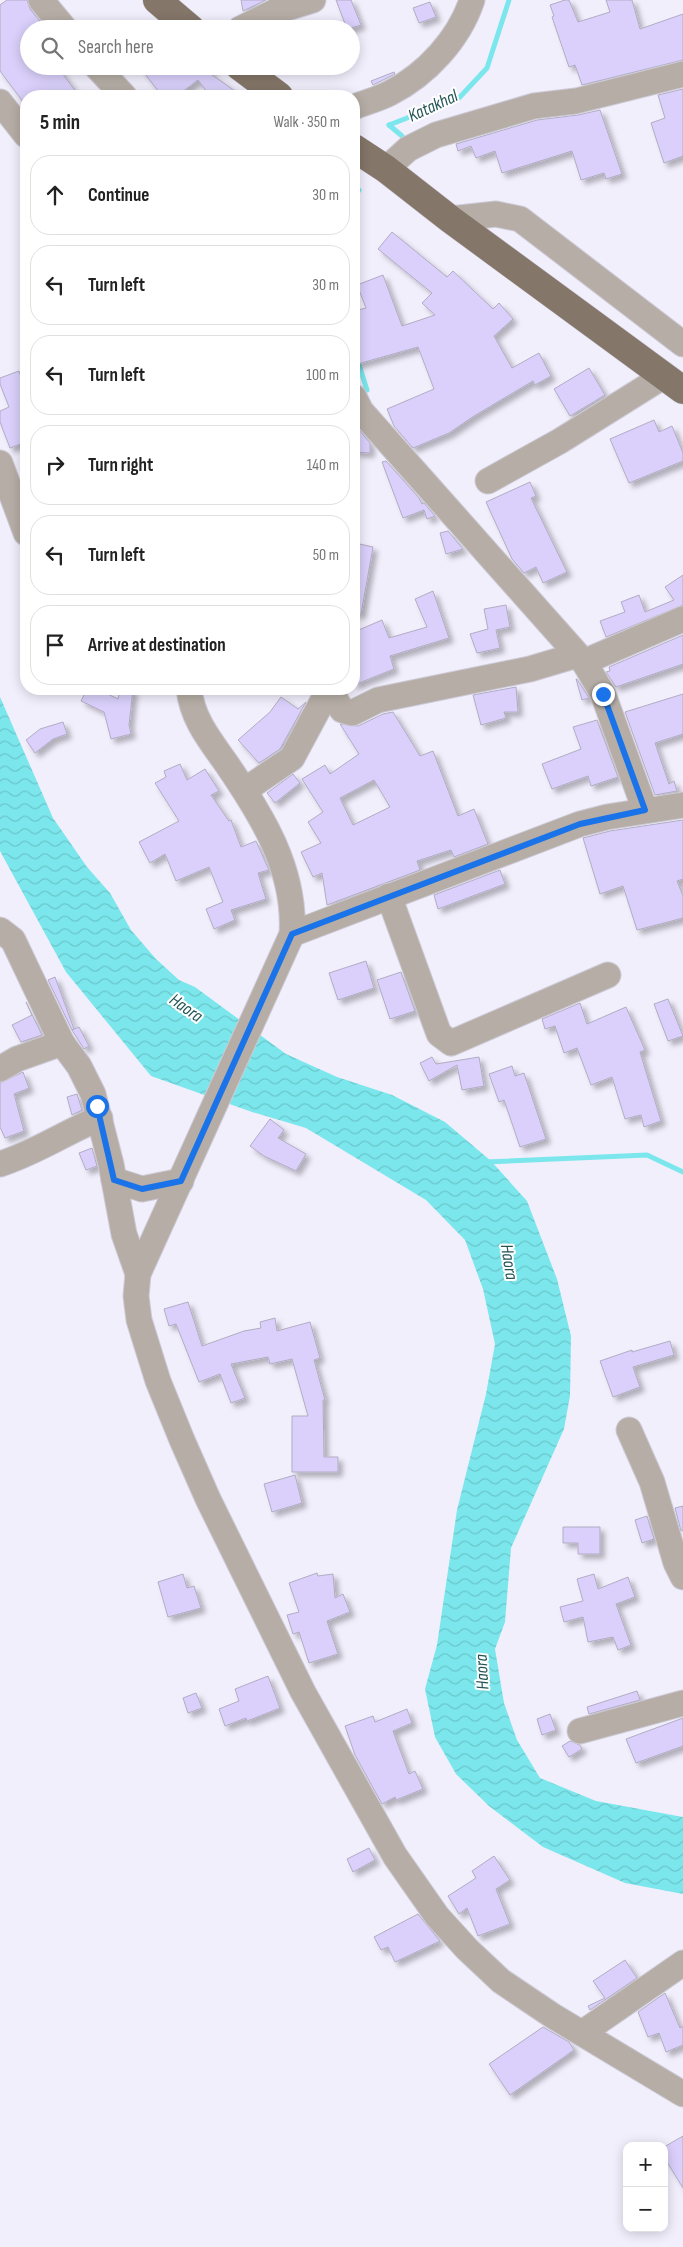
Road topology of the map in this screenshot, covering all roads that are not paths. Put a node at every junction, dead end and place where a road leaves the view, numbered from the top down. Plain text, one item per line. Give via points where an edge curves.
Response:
1 (42, 0) edge
2 (157, 0) edge
3 (313, 0) edge
4 (472, 0) edge
5 (58, 20) edge
6 (181, 20) edge
7 (258, 20) edge
8 (683, 74) edge
9 (104, 75) edge
10 (251, 75) edge
11 (118, 90) edge
12 (271, 90) edge
13 (0, 102) edge
14 (360, 105) edge
15 (20, 127) edge
16 (360, 152) edge
17 (386, 169) junction
18 (450, 219) junction
19 (683, 344) edge
20 (673, 383) edge
21 (360, 409) edge
22 (0, 464) edge
23 (488, 481) dead end
24 (20, 517) edge
25 (683, 619) edge
26 (580, 658) junction
27 (190, 695) edge
28 (245, 790) junction
29 (683, 806) edge
30 (645, 810) junction
31 (389, 896) junction
32 (0, 930) edge
33 (292, 934) junction
34 (608, 975) dead end
35 (62, 1042) junction
36 (0, 1069) edge
37 (100, 1118) junction
38 (0, 1164) edge
39 (184, 1175) junction
40 (114, 1180) junction
41 (138, 1274) junction
42 (629, 1430) dead end
43 (683, 1577) edge
44 (683, 1703) edge
45 (580, 1731) dead end
46 (683, 1963) edge
47 (582, 2033) junction
48 (683, 2094) edge

1 - 5 street
2 - 6 main road
3 - 7 street
4 - 14 street via 449,43 415,78 390,93
8 - 17 street via 576,101 534,106 436,135 408,149
9 - 11 street
10 - 12 main road
13 - 15 street
16 - 17 main road
17 - 18 main road
18 - 19 street via 496,214 520,219
18 - 20 main road
20 - 23 street
21 - 26 street
22 - 24 street
25 - 26 street
26 - 28 street via 378,700 352,713 342,710 330,695 322,702 292,758
26 - 30 street via 607,704
27 - 28 street via 198,723
28 - 33 street via 281,860 293,912
29 - 30 street
30 - 31 street via 580,824
31 - 33 street
31 - 34 street via 439,1034 451,1043
32 - 35 street via 13,940
33 - 39 street
35 - 36 street
35 - 37 street via 88,1082
37 - 38 street via 62,1134 35,1151
37 - 40 street
39 - 40 street via 142,1189
39 - 41 street
40 - 41 street via 124,1234
41 - 47 street via 139,1320 158,1381 212,1508 303,1692 395,1856 437,1916 467,1949 501,1981
42 - 43 street via 652,1482
44 - 45 street
46 - 47 street
47 - 48 street

